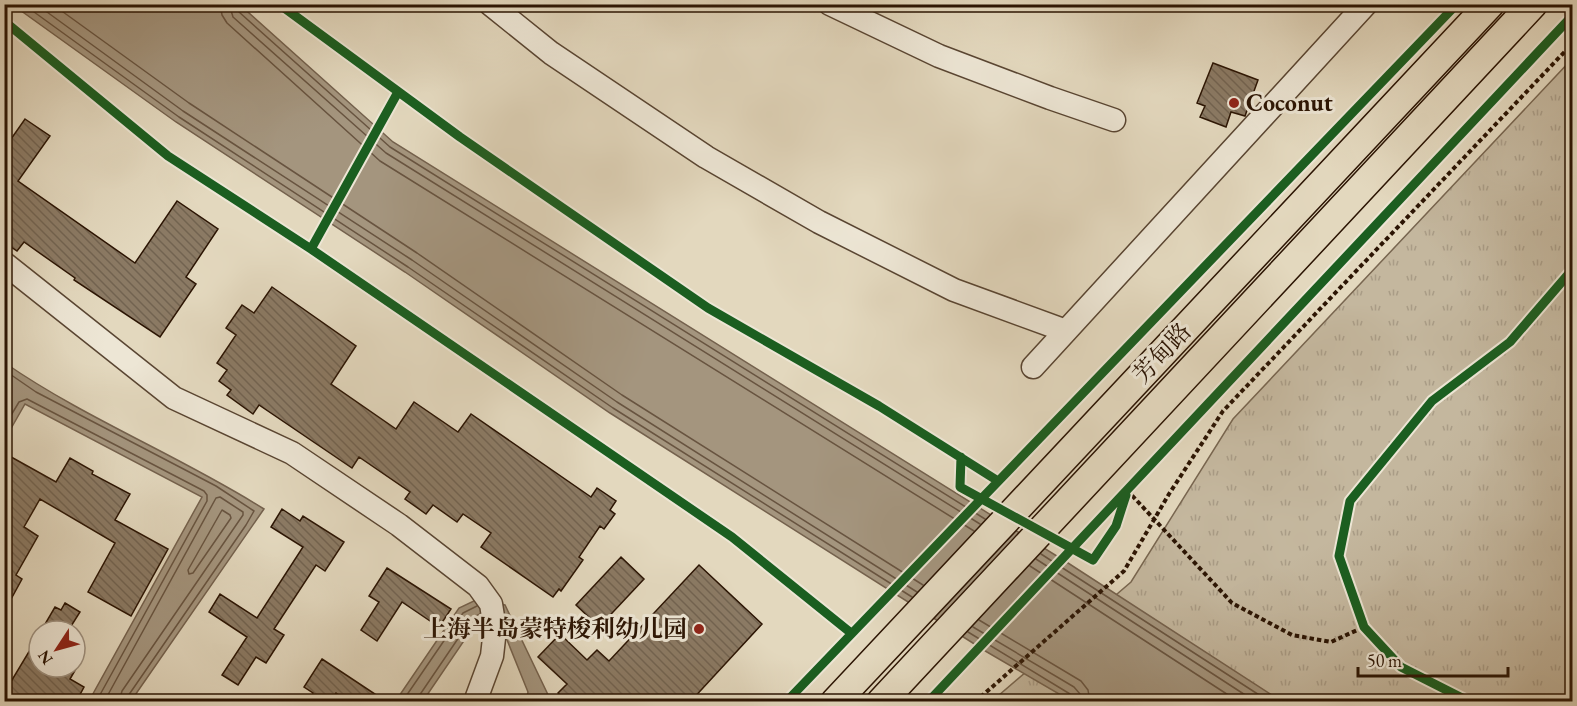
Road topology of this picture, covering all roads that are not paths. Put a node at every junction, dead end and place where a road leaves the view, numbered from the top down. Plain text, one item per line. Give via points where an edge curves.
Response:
1 (490, 4) edge
2 (830, 4) edge
3 (1366, 4) edge
4 (1490, 4) edge
5 (1533, 4) edge
6 (1114, 120) dead end
7 (4, 263) edge
8 (1066, 331) junction
9 (1033, 367) dead end
10 (475, 702) edge
11 (835, 702) edge
12 (881, 702) edge

1 - 8 lane via 551,53 706,157 819,222 954,290
2 - 6 lane via 939,56
3 - 8 lane
4 - 11 main road, 芳甸路
5 - 12 main road, 芳甸路
7 - 10 lane via 174,398 292,453 399,525 478,586 491,604 495,628 492,656
8 - 9 lane

